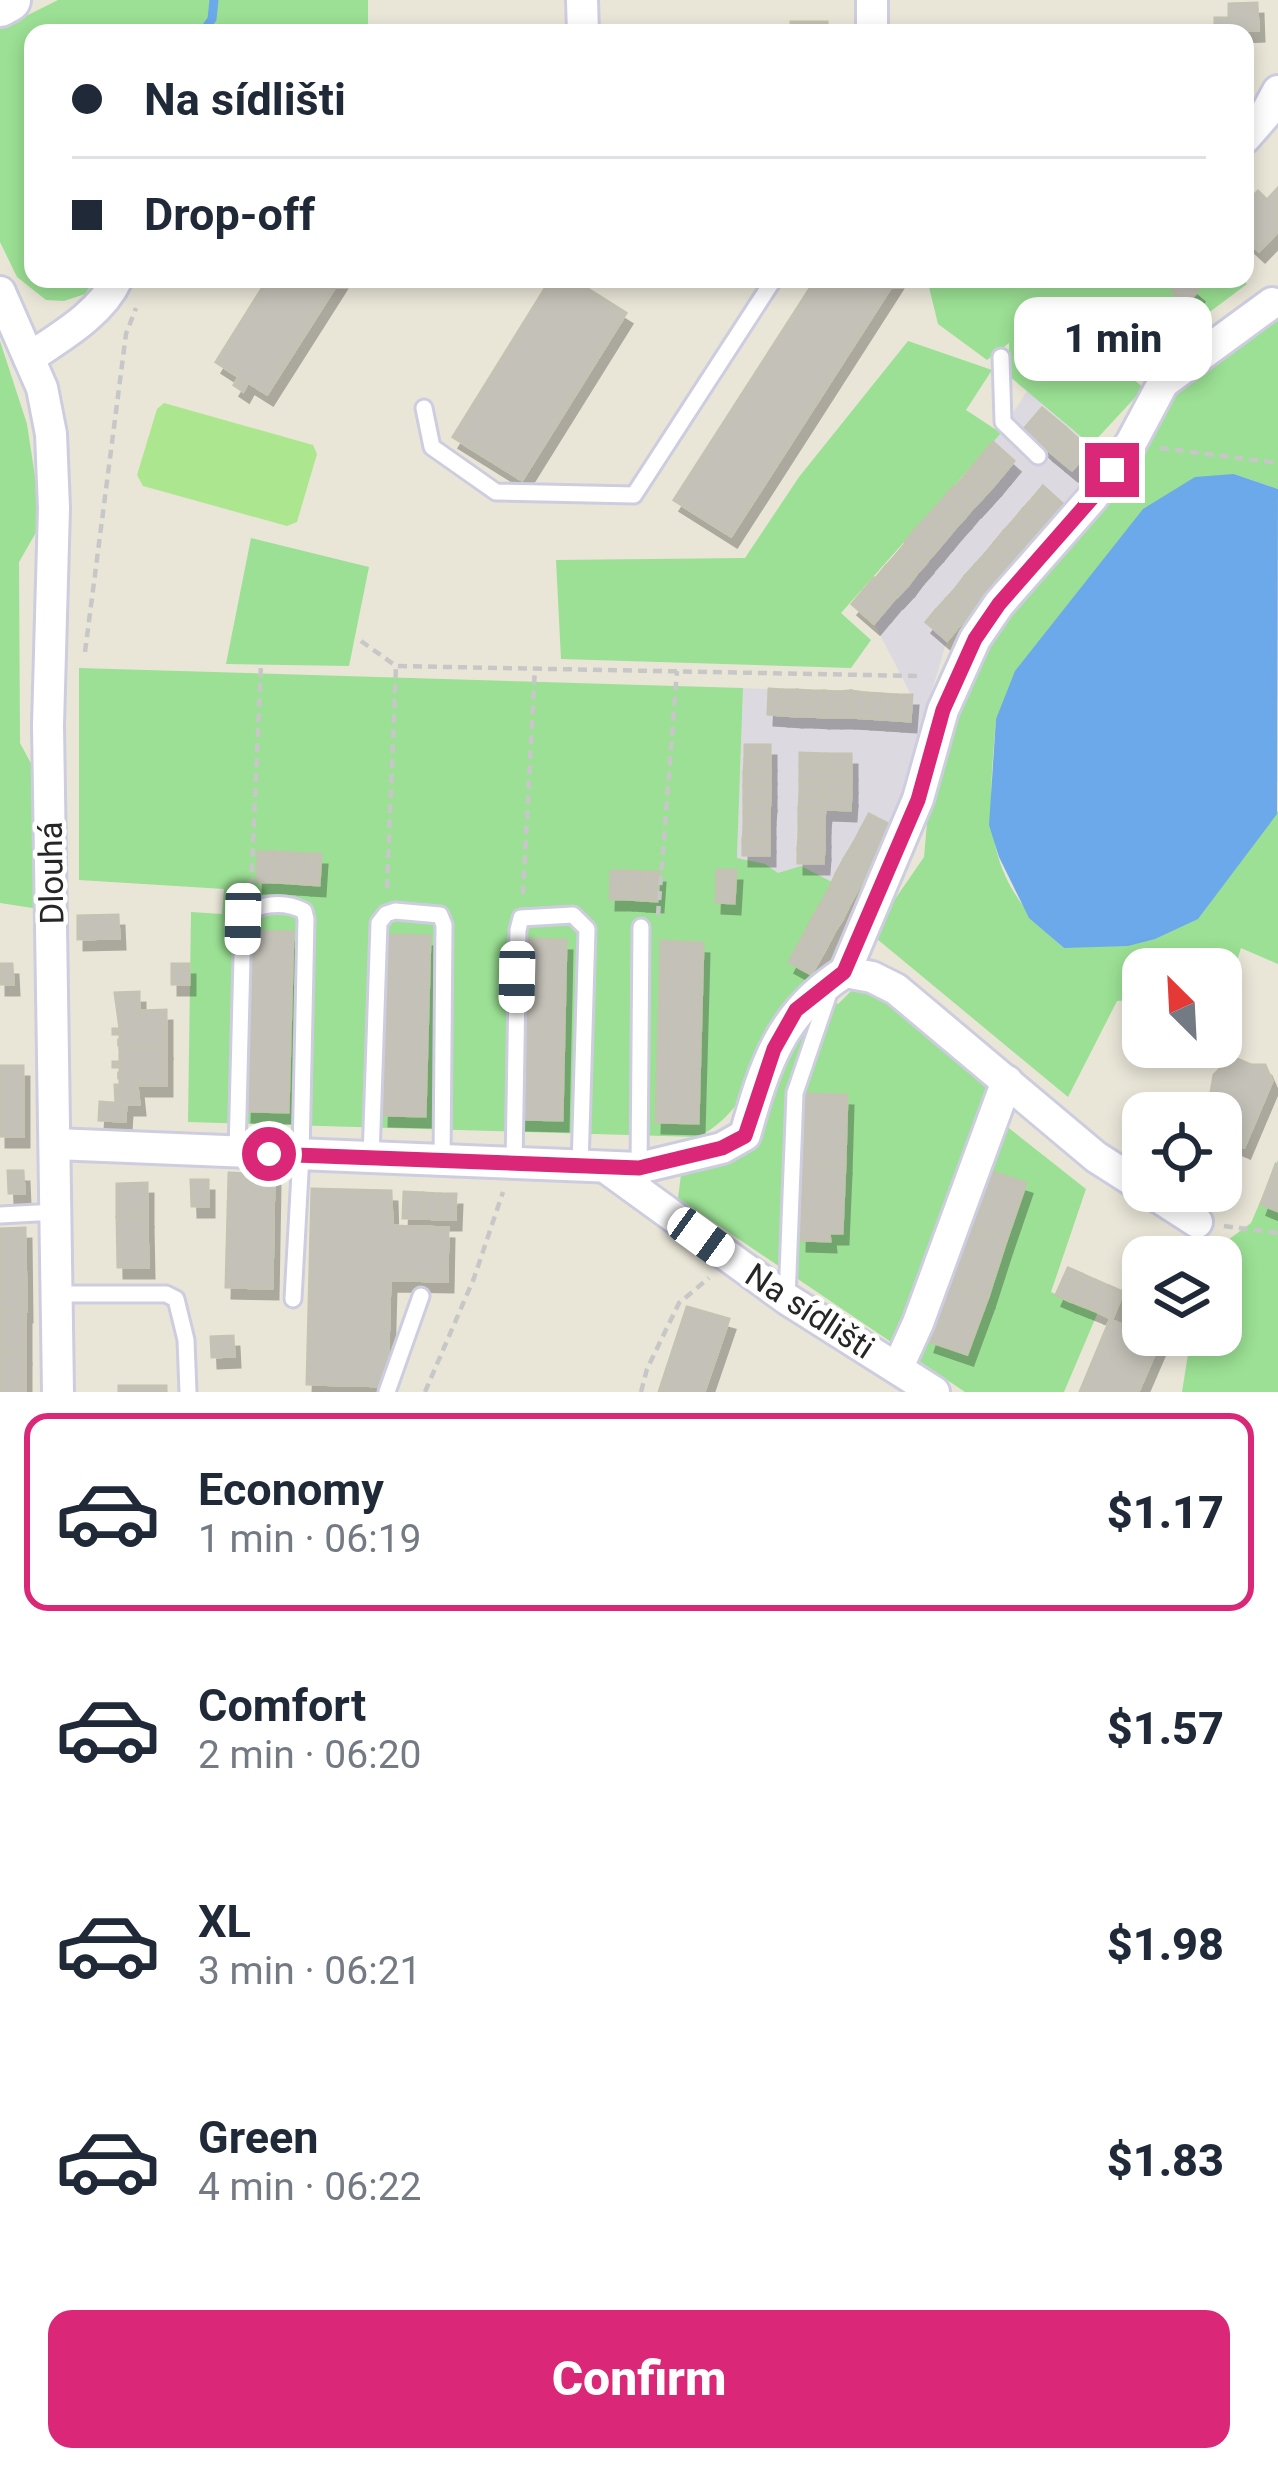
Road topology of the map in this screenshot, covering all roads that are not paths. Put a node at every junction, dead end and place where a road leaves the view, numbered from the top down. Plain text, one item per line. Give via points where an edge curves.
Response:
1 (9, 0) edge
2 (0, 4) edge
3 (1278, 91) edge
4 (1254, 128) edge
5 (129, 288) edge
6 (768, 288) edge
7 (0, 292) edge
8 (1272, 303) dead end
9 (1001, 357) dead end
10 (29, 358) junction
11 (424, 407) dead end
12 (1038, 456) dead end
13 (641, 928) road end
14 (839, 976) junction
15 (1007, 1081) junction
16 (55, 1144) junction
17 (237, 1152) junction
18 (301, 1155) junction
19 (371, 1158) junction
20 (442, 1161) junction
21 (514, 1164) junction
22 (609, 1168) junction
23 (1122, 1173) edge
24 (1182, 1212) edge
25 (56, 1213) junction
26 (0, 1215) edge
27 (1197, 1222) road end
28 (57, 1294) junction
29 (421, 1296) dead end
30 (293, 1299) dead end
31 (787, 1299) junction
32 (898, 1367) junction
33 (58, 1392) edge
34 (188, 1392) edge
35 (387, 1392) edge
36 (934, 1392) edge

1 - 2 main road
3 - 4 street
5 - 10 street via 112,290
6 - 11 lane via 634,495 496,492 432,447
7 - 10 street, Dlouhá
8 - 14 street via 1162,383 1092,498 975,639 943,710 918,800
9 - 12 lane via 1003,422
10 - 16 street, Dlouhá via 51,434 54,508 48,725
13 - 22 lane
14 - 15 street via 872,977 896,989
14 - 22 street via 796,1010 745,1136 722,1148
14 - 31 lane via 795,1094
15 - 23 street
15 - 32 street, Na sídlišti
16 - 17 street
16 - 25 street, Dlouhá
17 - 18 street
17 - 18 lane via 243,919 250,909 295,906 306,919
18 - 19 street
18 - 30 lane
19 - 20 street
19 - 20 lane via 379,923 386,914 432,913 444,925
20 - 21 street
21 - 22 street
21 - 22 lane via 521,918 573,915 587,929
22 - 31 street, Na sídlišti
24 - 27 street
25 - 26 lane
25 - 28 street, Dlouhá
28 - 33 street, Dlouhá
28 - 34 lane via 176,1300
29 - 35 lane
31 - 32 street, Na sídlišti
32 - 36 street, Na sídlišti

